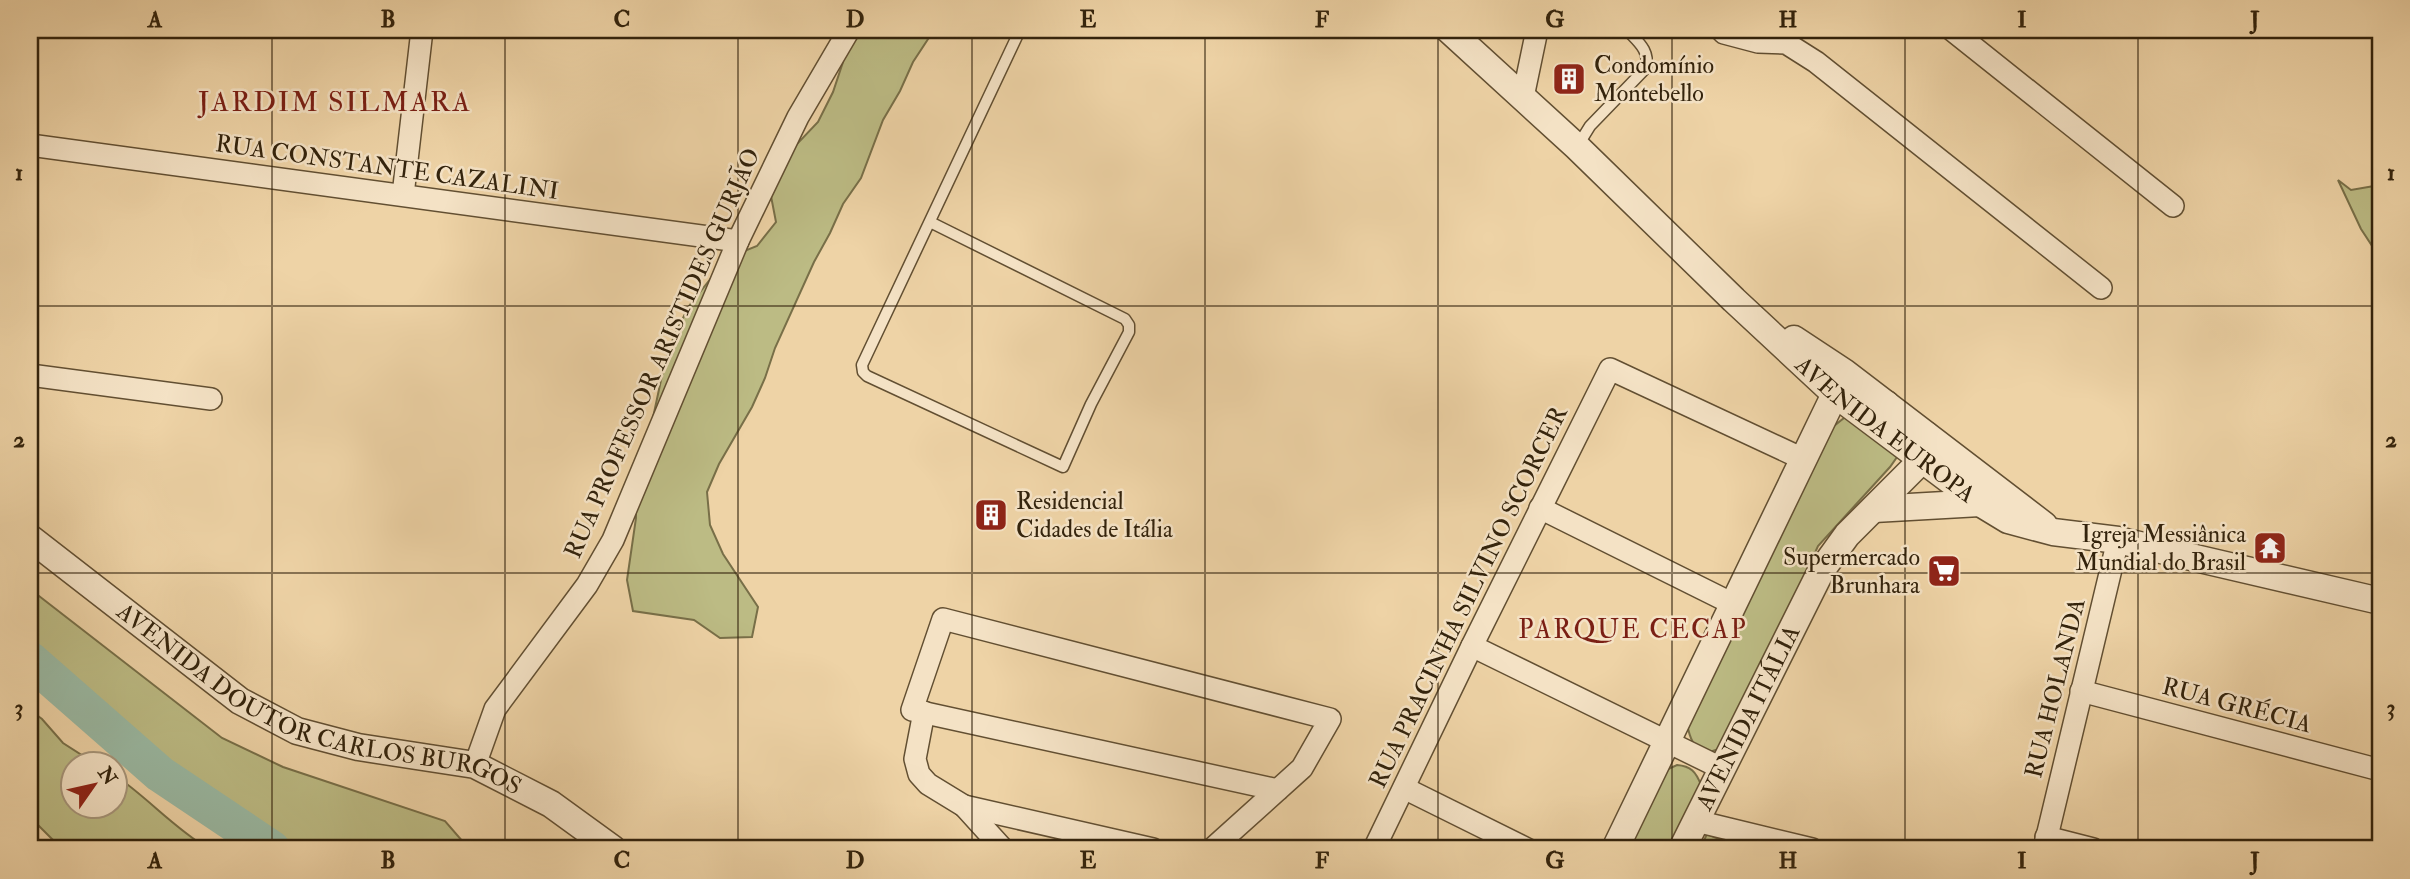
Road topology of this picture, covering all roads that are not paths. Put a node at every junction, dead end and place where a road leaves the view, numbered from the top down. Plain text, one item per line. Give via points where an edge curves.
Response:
1 (422, 30) edge
2 (849, 30) edge
3 (1020, 30) edge
4 (1448, 30) edge
5 (1537, 30) edge
6 (1627, 30) edge
7 (1721, 30) edge
8 (1952, 30) edge
9 (1523, 97) junction
10 (30, 145) edge
11 (1577, 148) junction
12 (402, 195) junction
13 (2173, 206) dead end
14 (930, 222) junction
15 (737, 241) junction
16 (2101, 288) dead end
17 (1734, 300) junction
18 (30, 375) edge
19 (1835, 394) junction
20 (211, 399) dead end
21 (1886, 404) junction
22 (1924, 447) junction
23 (1803, 459) junction
24 (1980, 503) junction
25 (1540, 508) junction
26 (1874, 509) junction
27 (2053, 532) junction
28 (30, 538) edge
29 (2118, 540) junction
30 (2380, 600) edge
31 (1733, 604) junction
32 (1472, 646) junction
33 (2081, 691) junction
34 (924, 712) junction
35 (1667, 741) junction
36 (475, 765) junction
37 (1723, 769) junction
38 (2380, 769) edge
39 (1404, 788) junction
40 (1278, 789) junction
41 (964, 806) junction
42 (1696, 821) junction
43 (1732, 840) edge
44 (2045, 843) edge
45 (1373, 845) edge
46 (613, 849) edge
47 (1003, 849) edge
48 (1153, 849) edge
49 (1212, 849) edge
50 (1527, 849) edge
51 (1615, 849) edge
52 (1682, 849) edge
53 (1812, 849) edge
54 (2093, 849) edge

1 - 12 street
2 - 15 street, RUA PROFESSOR ARISTIDES GURJÃO via 798,117
3 - 14 lane
4 - 9 street, AVENIDA EUROPA
5 - 9 street
6 - 11 lane via 1643,47 1646,68 1590,126
7 - 16 street via 1758,42 1786,43 1816,62
8 - 13 street
9 - 11 street, AVENIDA EUROPA
10 - 12 street, RUA CONSTANTE CAZALINI
11 - 17 street, AVENIDA EUROPA
12 - 15 street, RUA CONSTANTE CAZALINI
14 - 14 lane via 1129,325 1063,467 863,372 862,365
15 - 36 street, RUA PROFESSOR ARISTIDES GURJÃO via 613,540 587,585 495,709
17 - 19 street, AVENIDA EUROPA
17 - 21 street, AVENIDA EUROPA
18 - 20 street
19 - 21 street via 1849,389
19 - 22 street, AVENIDA EUROPA
19 - 23 street
21 - 22 street, AVENIDA EUROPA
22 - 24 street, AVENIDA EUROPA
22 - 26 street, AVENIDA ITÁLIA
22 - 27 street, AVENIDA EUROPA
23 - 25 street, RUA PRACINHA SILVINO SCORCER via 1610,369
23 - 31 street
24 - 26 street
24 - 27 street, AVENIDA EUROPA via 2008,520
25 - 31 street
25 - 32 street, RUA PRACINHA SILVINO SCORCER
26 - 37 street, AVENIDA ITÁLIA via 1847,535 1821,571
27 - 29 street, AVENIDA EUROPA
28 - 36 street, AVENIDA DOUTOR CARLOS BURGOS via 240,701 297,730 358,747
29 - 30 street, AVENIDA EUROPA
29 - 33 street, RUA HOLANDA
31 - 35 street
32 - 35 street
32 - 39 street, RUA PRACINHA SILVINO SCORCER
33 - 38 street, RUA GRÉCIA
33 - 44 street, RUA HOLANDA
34 - 40 street
34 - 40 street via 912,709 943,619 1330,719 1303,768
34 - 41 street via 915,759 919,774
35 - 37 street
35 - 51 street
36 - 46 street, AVENIDA DOUTOR CARLOS BURGOS via 551,804
37 - 42 street, AVENIDA ITÁLIA
39 - 45 street, RUA PRACINHA SILVINO SCORCER
39 - 50 street
40 - 49 street
41 - 47 street
41 - 48 street
42 - 43 street
42 - 52 street, AVENIDA ITÁLIA
43 - 53 street
44 - 54 street

